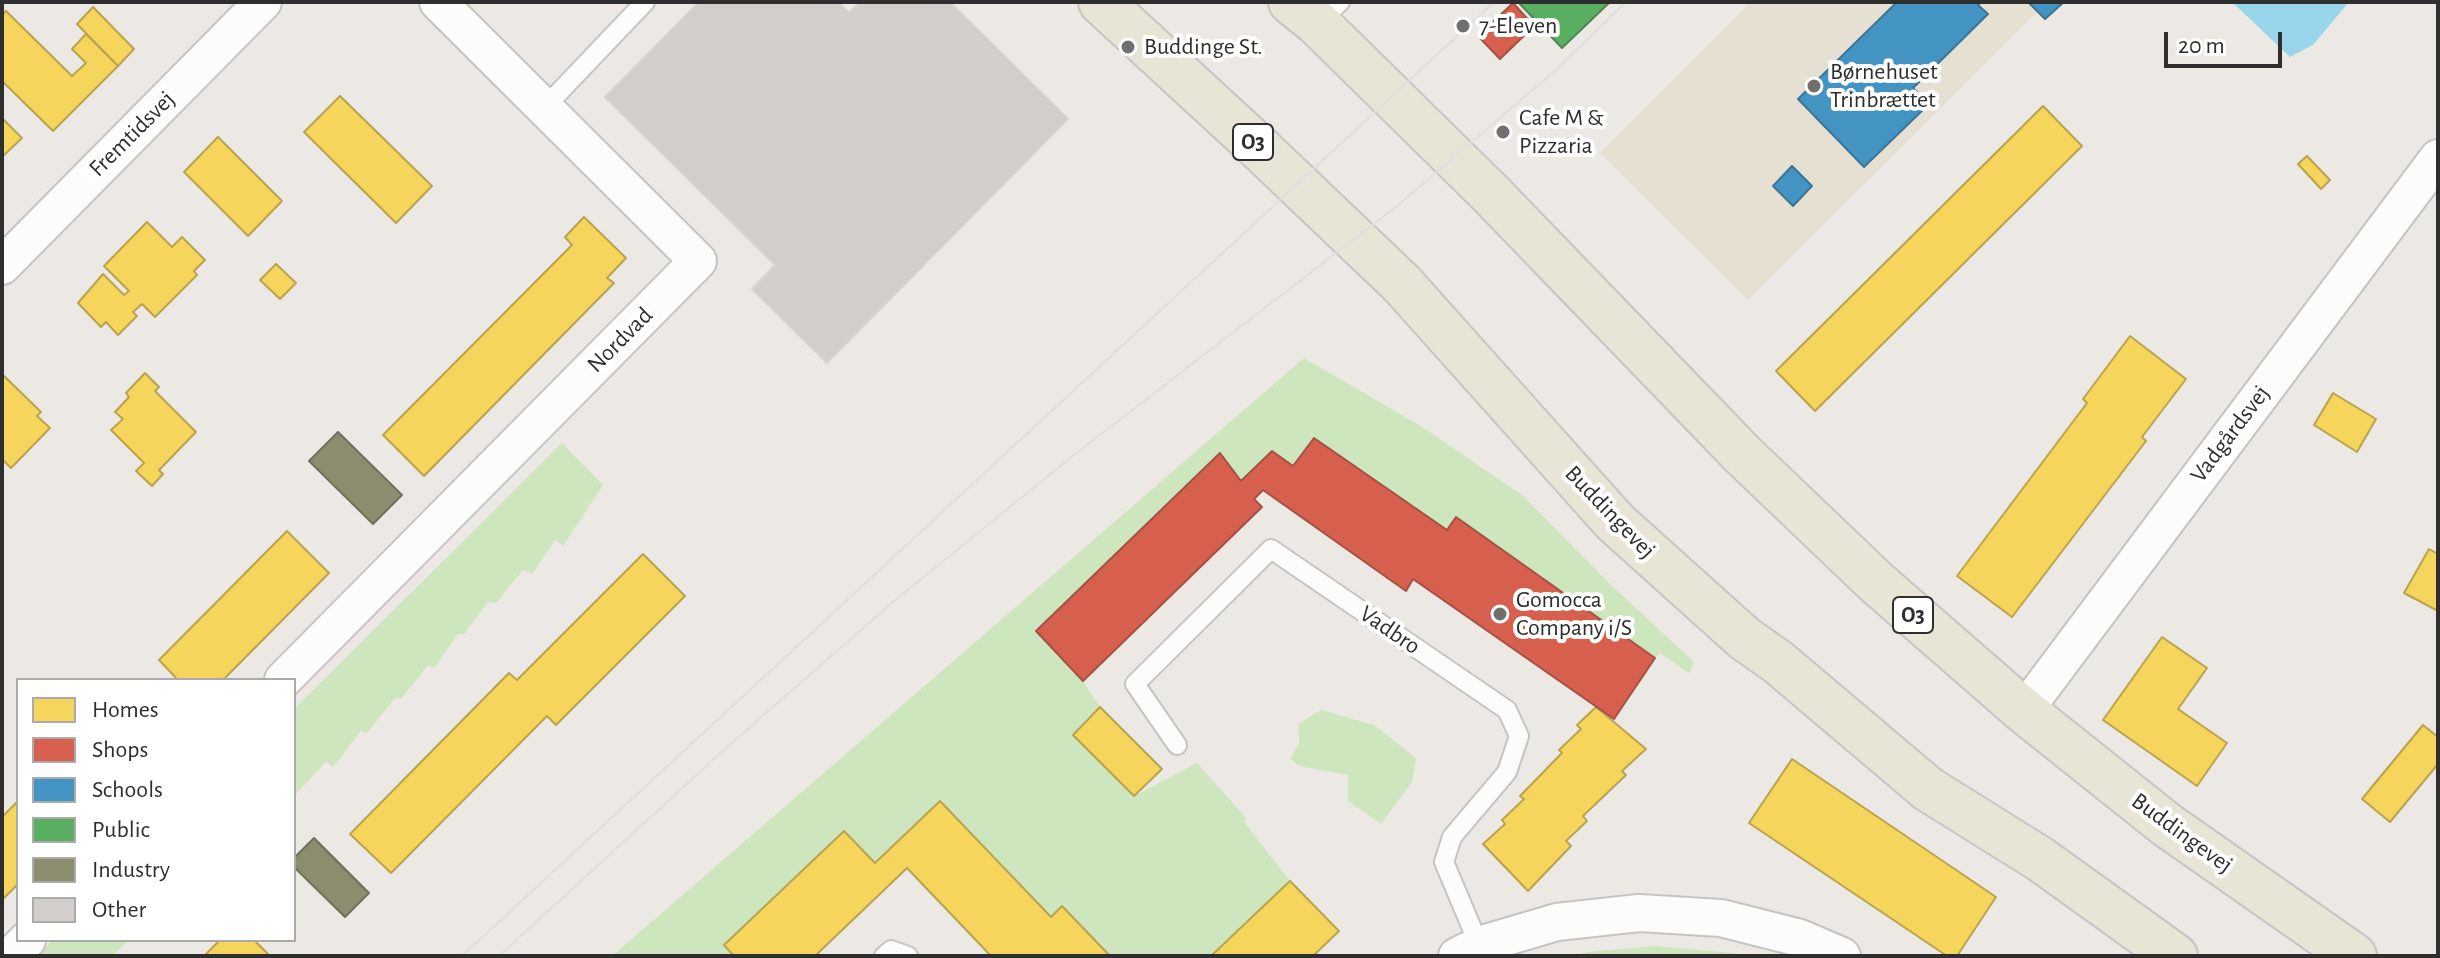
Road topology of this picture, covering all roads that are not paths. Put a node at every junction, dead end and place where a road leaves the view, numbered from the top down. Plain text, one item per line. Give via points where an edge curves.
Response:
1 (263, 2) edge
2 (438, 2) edge
3 (645, 2) edge
4 (1101, 2) edge
5 (1316, 9) edge
6 (544, 108) junction
7 (2438, 158) edge
8 (2, 266) edge
9 (285, 678) edge
10 (2024, 711) junction
11 (1177, 745) dead end
12 (1468, 950) edge
13 (884, 956) edge
14 (908, 956) edge
15 (1842, 956) edge
16 (2175, 956) edge
17 (2354, 956) edge

1 - 8 street, Fremtidsvej
2 - 6 street, Nordvad
3 - 6 lane
4 - 16 main road, Buddingevej / O3 via 1402,284 1615,522 1744,638 1928,789 2040,859
5 - 10 main road, Buddingevej / O3 via 1742,454 1876,582
6 - 9 street, Nordvad via 698,261
7 - 10 street, Vadgårdsvej
10 - 17 main road, Buddingevej / O3 via 2167,825
11 - 12 lane, Vadbro via 1135,684 1271,549 1507,710 1519,736 1507,772 1452,837 1444,862
12 - 15 street, Vadbro via 1557,922 1639,913 1721,918 1800,938
13 - 14 lane via 891,950

